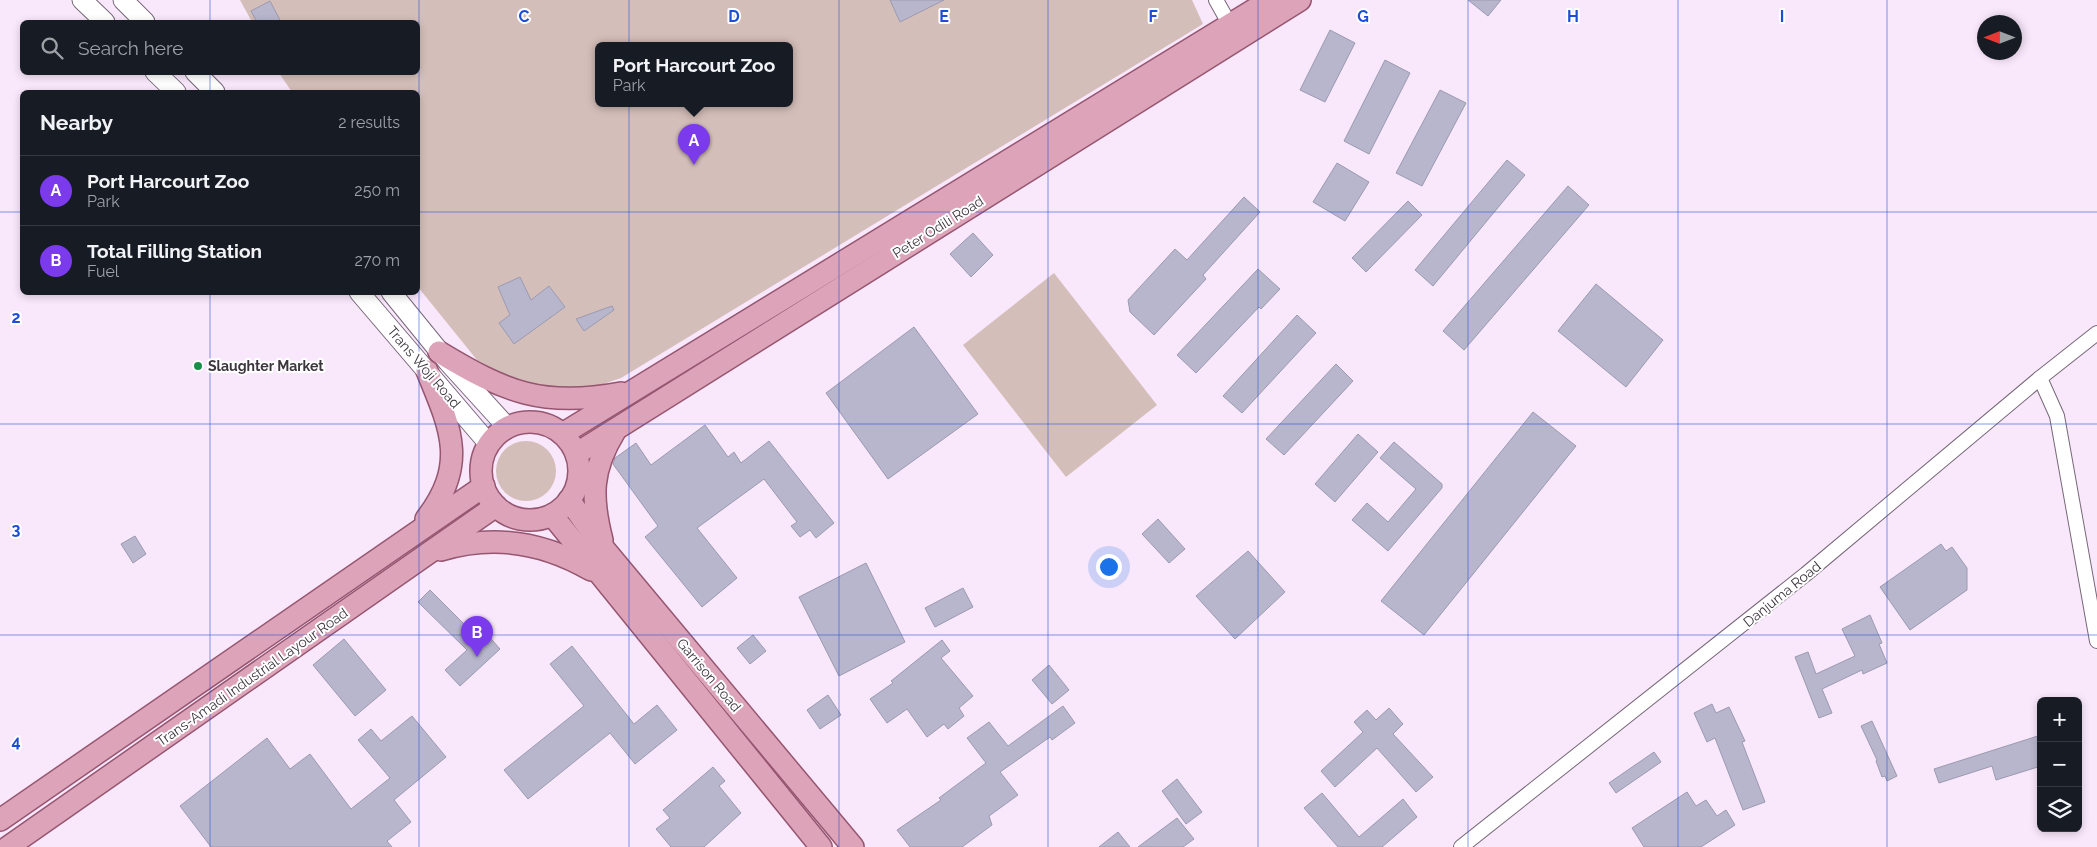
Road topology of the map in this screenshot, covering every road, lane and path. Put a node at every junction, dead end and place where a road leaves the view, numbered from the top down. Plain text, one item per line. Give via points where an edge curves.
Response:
1 (82, 0) edge
2 (123, 0) edge
3 (1216, 0) edge
4 (1270, 0) edge
5 (1300, 0) edge
6 (103, 20) edge
7 (143, 20) edge
8 (1234, 32) junction
9 (158, 75) edge
10 (198, 75) edge
11 (174, 90) edge
12 (213, 90) edge
13 (362, 295) edge
14 (393, 295) edge
15 (2097, 333) edge
16 (439, 352) junction
17 (427, 371) junction
18 (2040, 378) junction
19 (636, 390) junction
20 (618, 426) junction
21 (508, 428) junction
22 (564, 433) junction
23 (488, 443) junction
24 (576, 454) junction
25 (484, 486) junction
26 (569, 500) junction
27 (496, 506) junction
28 (552, 515) junction
29 (419, 529) junction
30 (604, 550) junction
31 (426, 554) junction
32 (600, 574) junction
33 (2097, 641) edge
34 (0, 820) edge
35 (8, 847) edge
36 (821, 847) edge
37 (853, 847) edge
38 (1461, 847) edge

1 - 6 main road
2 - 7 main road
3 - 8 street
4 - 8 main road, Peter Odili Road
5 - 8 main road, Peter Odili Road
8 - 19 main road, Peter Odili Road
8 - 20 main road, Peter Odili Road
9 - 11 main road
10 - 12 main road
13 - 17 main road, Trans Woji Road
14 - 16 main road, Trans Woji Road
15 - 18 street, Danjuma Road
16 - 19 main road via 519,393 550,398 592,398
16 - 21 main road, Trans Woji Road
17 - 23 main road, Trans Woji Road
17 - 29 main road via 450,432 451,474 446,489
18 - 33 street via 2057,416
18 - 38 street, Danjuma Road via 1799,580
19 - 22 main road, Peter Odili Road
20 - 24 main road, Peter Odili Road
20 - 30 main road via 598,462 595,481 596,518
21 - 22 main road via 517,423 534,422
21 - 23 main road
22 - 24 main road
23 - 25 main road via 482,470
24 - 26 main road via 578,482
25 - 27 main road
25 - 29 main road, Trans-Amadi Industrial Layour Road
26 - 28 main road
26 - 30 main road, Garrison Road
27 - 28 main road via 514,517 529,520
27 - 31 main road, Trans-Amadi Industrial Layour Road
28 - 32 main road, Garrison Road
29 - 34 main road, Trans-Amadi Industrial Layour Road
30 - 37 main road, Garrison Road
31 - 32 main road via 480,541 512,541 545,548
31 - 35 main road, Trans-Amadi Industrial Layour Road
32 - 36 main road, Garrison Road

